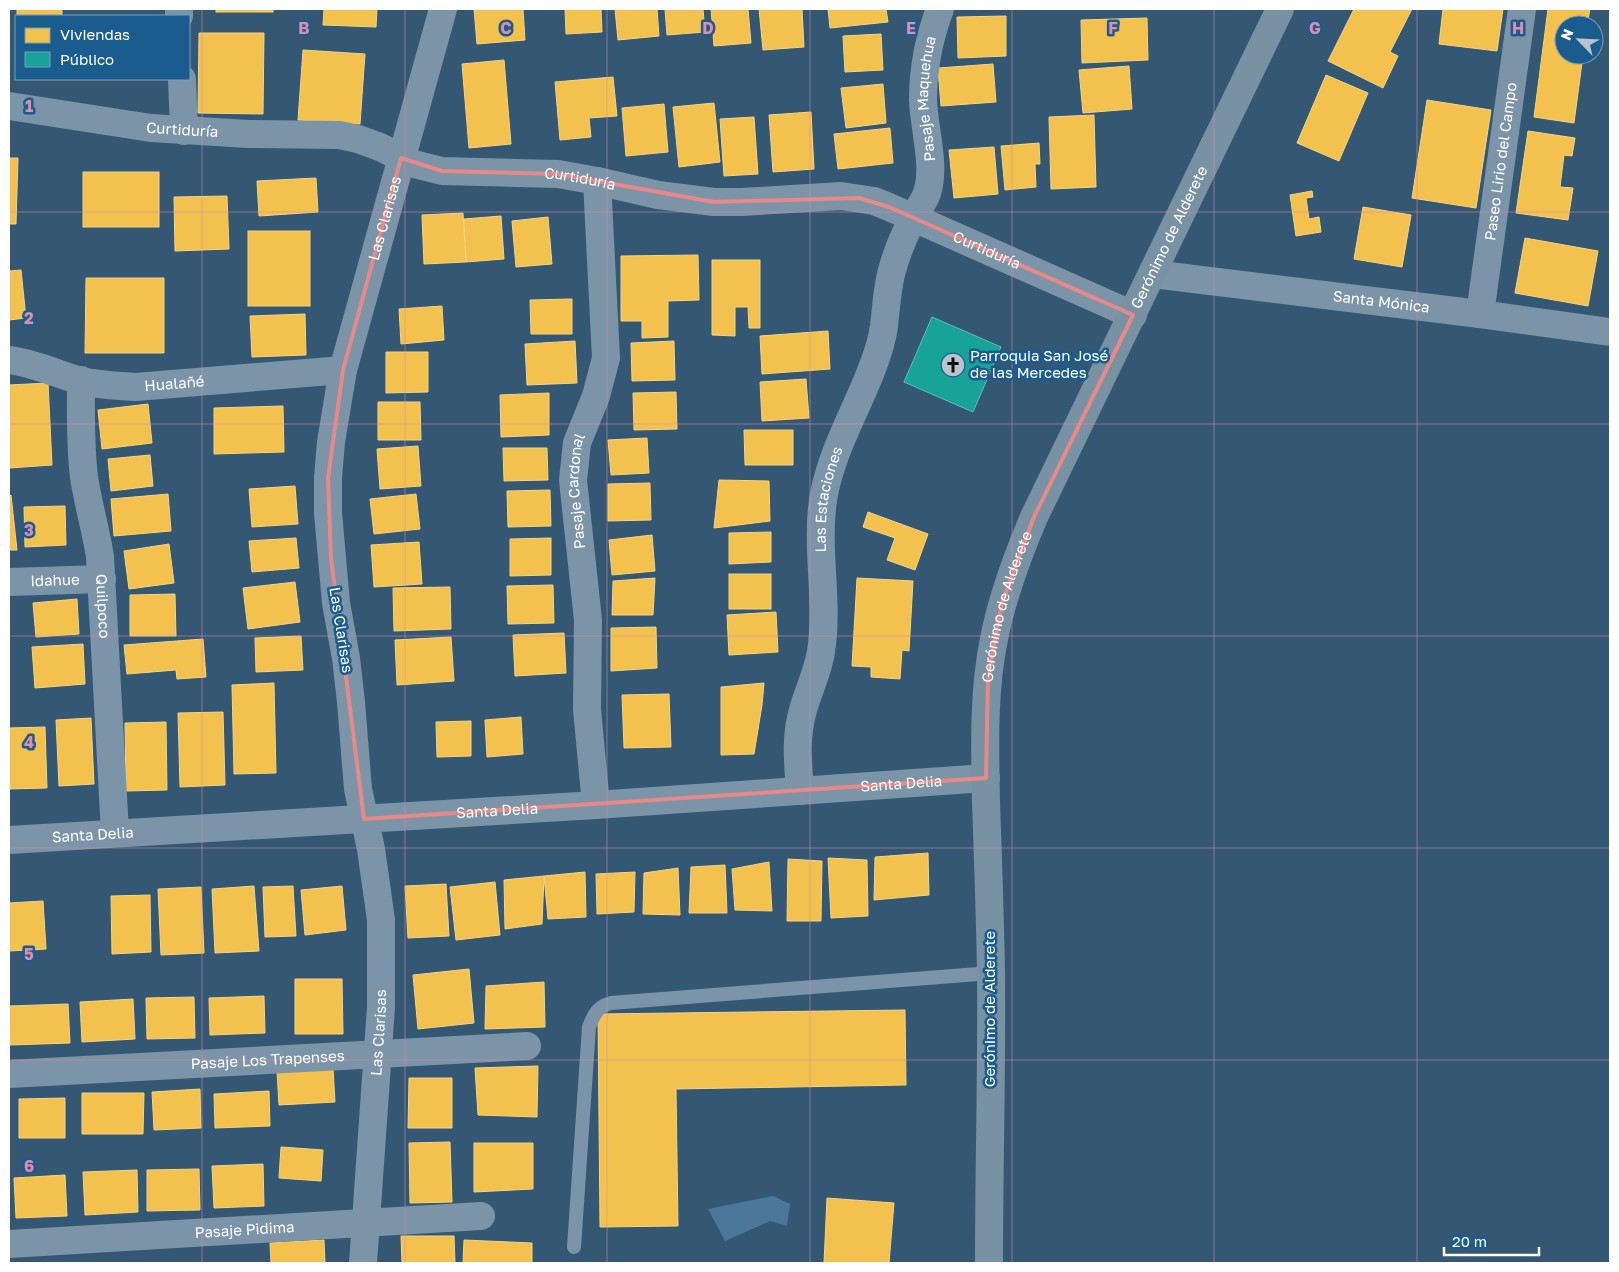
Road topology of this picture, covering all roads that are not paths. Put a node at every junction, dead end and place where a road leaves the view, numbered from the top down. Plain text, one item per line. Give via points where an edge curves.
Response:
1 (443, 9) edge
2 (940, 9) edge
3 (1280, 9) edge
4 (1522, 9) edge
5 (182, 80) edge
6 (9, 106) edge
7 (184, 131) junction
8 (401, 158) junction
9 (597, 181) junction
10 (913, 217) junction
11 (1153, 274) junction
12 (1133, 314) junction
13 (1480, 314) junction
14 (1610, 332) edge
15 (9, 360) edge
16 (343, 370) junction
17 (81, 380) junction
18 (102, 579) junction
19 (9, 582) edge
20 (986, 778) junction
21 (800, 791) junction
22 (596, 805) junction
23 (364, 819) junction
24 (115, 833) junction
25 (9, 840) edge
26 (991, 973) junction
27 (527, 1046) dead end
28 (378, 1054) junction
29 (9, 1074) edge
30 (481, 1216) dead end
31 (366, 1223) junction
32 (9, 1244) edge
33 (574, 1247) dead end
34 (363, 1263) edge
35 (989, 1263) edge

1 - 8 street, Las Clarisas
2 - 10 street, Pasaje Maquehua via 927,50 924,75 929,181 922,206
3 - 11 street, Gerónimo de Alderete
4 - 13 street, Paseo Lirio del Campo
5 - 7 street
6 - 7 street, Curtiduría via 117,124
7 - 8 street, Curtiduría via 338,135 358,139
8 - 9 street, Curtiduría via 442,171 558,174
8 - 16 street, Las Clarisas
9 - 10 street, Curtiduría via 714,202 859,198
9 - 22 street, Pasaje Cardonal via 606,358 596,396 577,443 573,480 588,620 587,708
10 - 12 street, Curtiduría
10 - 21 street, Las Estaciones via 891,275 879,347 840,441 824,494 821,523 824,626 817,670 799,724
11 - 12 street, Gerónimo de Alderete
11 - 13 street, Santa Mónica
12 - 20 street, Gerónimo de Alderete via 1034,518 1002,603 988,678
13 - 14 street, Santa Mónica
15 - 17 street, Hualañé
16 - 17 street, Hualañé via 136,387 108,386
16 - 23 street, Las Clarisas via 331,442 328,513
17 - 18 street, Quilpoco via 84,478 96,529
18 - 19 street, Idahue
18 - 24 street, Quilpoco
20 - 21 street, Santa Delia
20 - 26 street, Gerónimo de Alderete
21 - 22 street, Santa Delia
22 - 23 street, Santa Delia
23 - 24 street, Santa Delia
23 - 28 street, Las Clarisas via 375,872 380,920
24 - 25 street, Santa Delia
26 - 33 lane via 602,1005 589,1026
26 - 35 street, Gerónimo de Alderete
27 - 28 street, Pasaje Los Trapenses
28 - 29 street, Pasaje Los Trapenses
28 - 31 street, Las Clarisas
30 - 31 street, Pasaje Pidima
31 - 32 street, Pasaje Pidima
31 - 34 street, Las Clarisas

